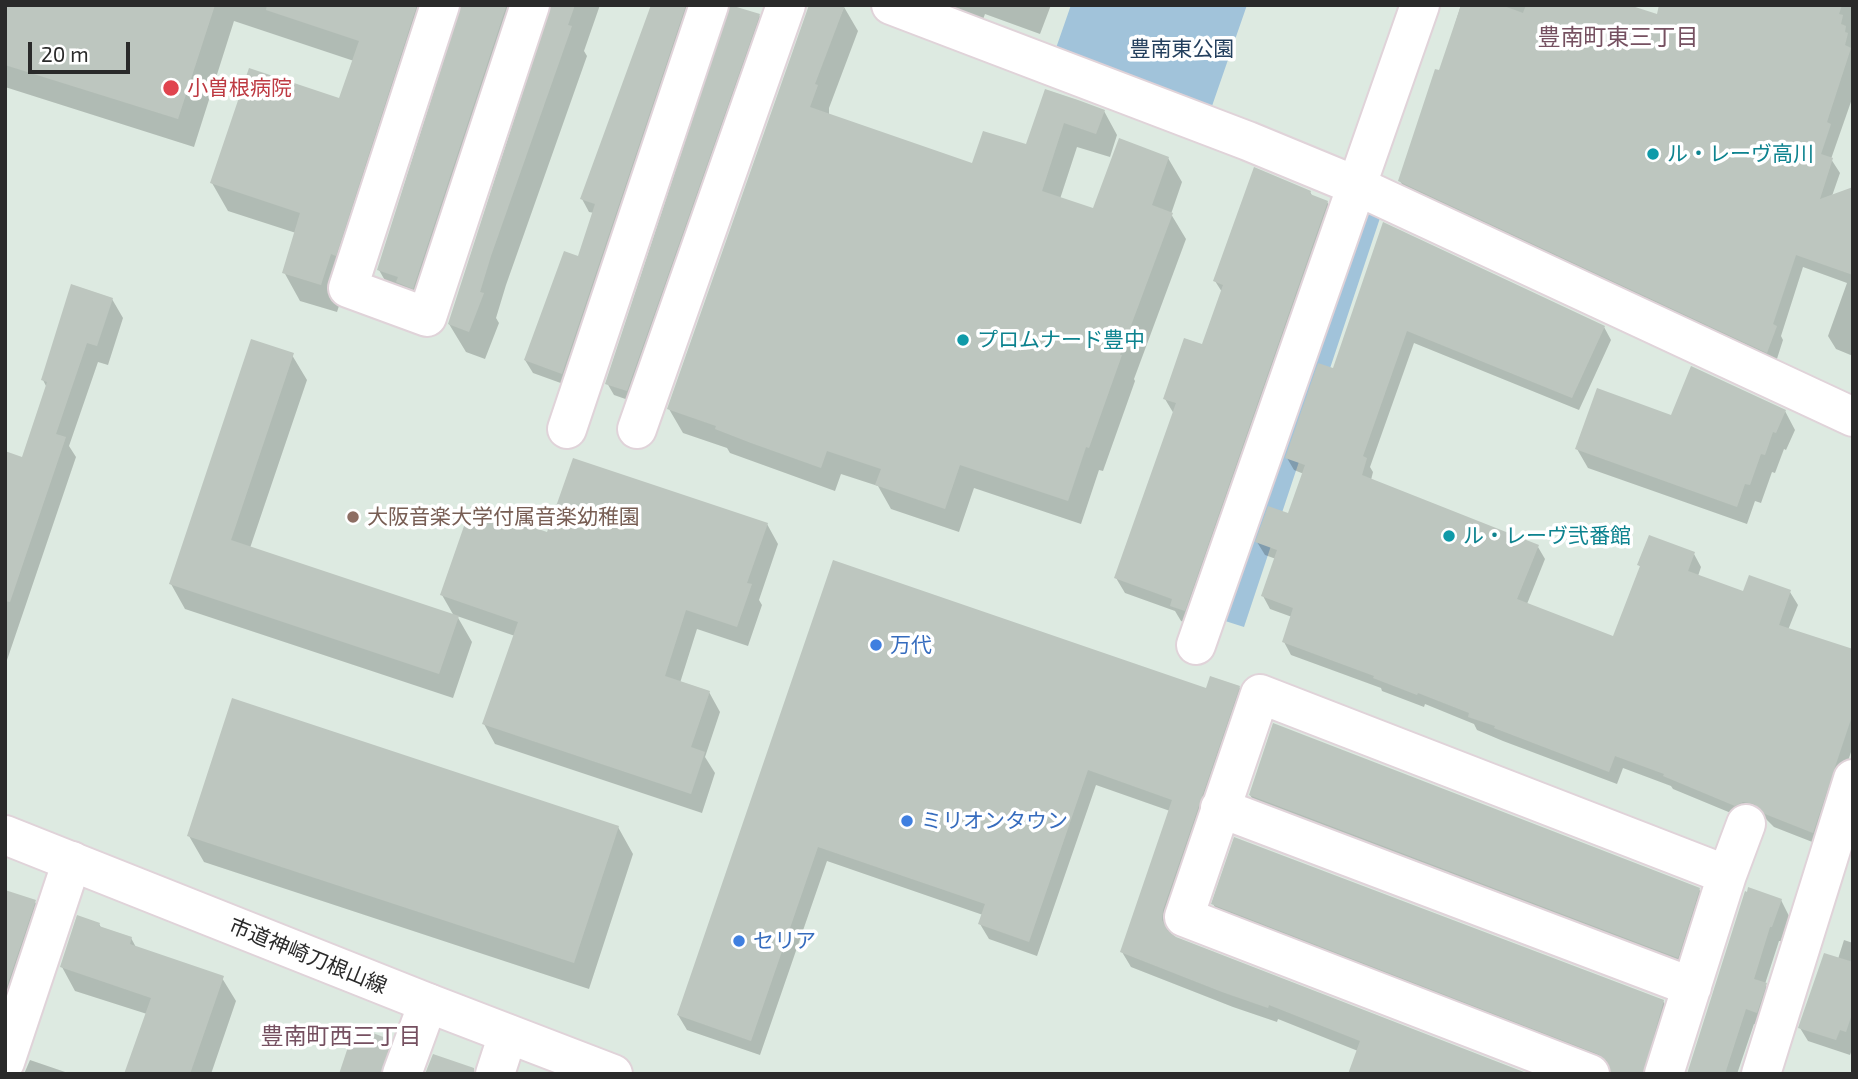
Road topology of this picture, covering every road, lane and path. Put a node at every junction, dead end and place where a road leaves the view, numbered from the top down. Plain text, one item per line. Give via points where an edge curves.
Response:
1 (440, 5) edge
2 (530, 5) edge
3 (709, 5) edge
4 (786, 5) edge
5 (891, 5) edge
6 (1420, 5) edge
7 (1357, 187) junction
8 (1853, 416) edge
9 (568, 429) dead end
10 (637, 429) dead end
11 (1196, 645) dead end
12 (1853, 779) edge
13 (1220, 808) junction
14 (1746, 824) dead end
15 (5, 835) edge
16 (72, 861) junction
17 (1727, 875) junction
18 (1692, 987) junction
19 (428, 1003) junction
20 (508, 1034) junction
21 (5, 1062) edge
22 (402, 1074) edge
23 (495, 1074) edge
24 (613, 1074) edge
25 (1590, 1074) edge
26 (1664, 1074) edge
27 (1761, 1074) edge

1 - 2 street via 348,288 427,317
3 - 9 street
4 - 10 street
5 - 7 street
6 - 7 street
7 - 8 street
7 - 11 street
12 - 27 street
13 - 17 street via 1260,694
13 - 18 street
13 - 25 street via 1184,917
14 - 17 street
15 - 16 street, 市道神崎刀根山線
16 - 19 street, 市道神崎刀根山線
16 - 21 street
17 - 18 street
18 - 26 street
19 - 20 street, 市道神崎刀根山線
19 - 22 street
20 - 23 street
20 - 24 street, 市道神崎刀根山線

